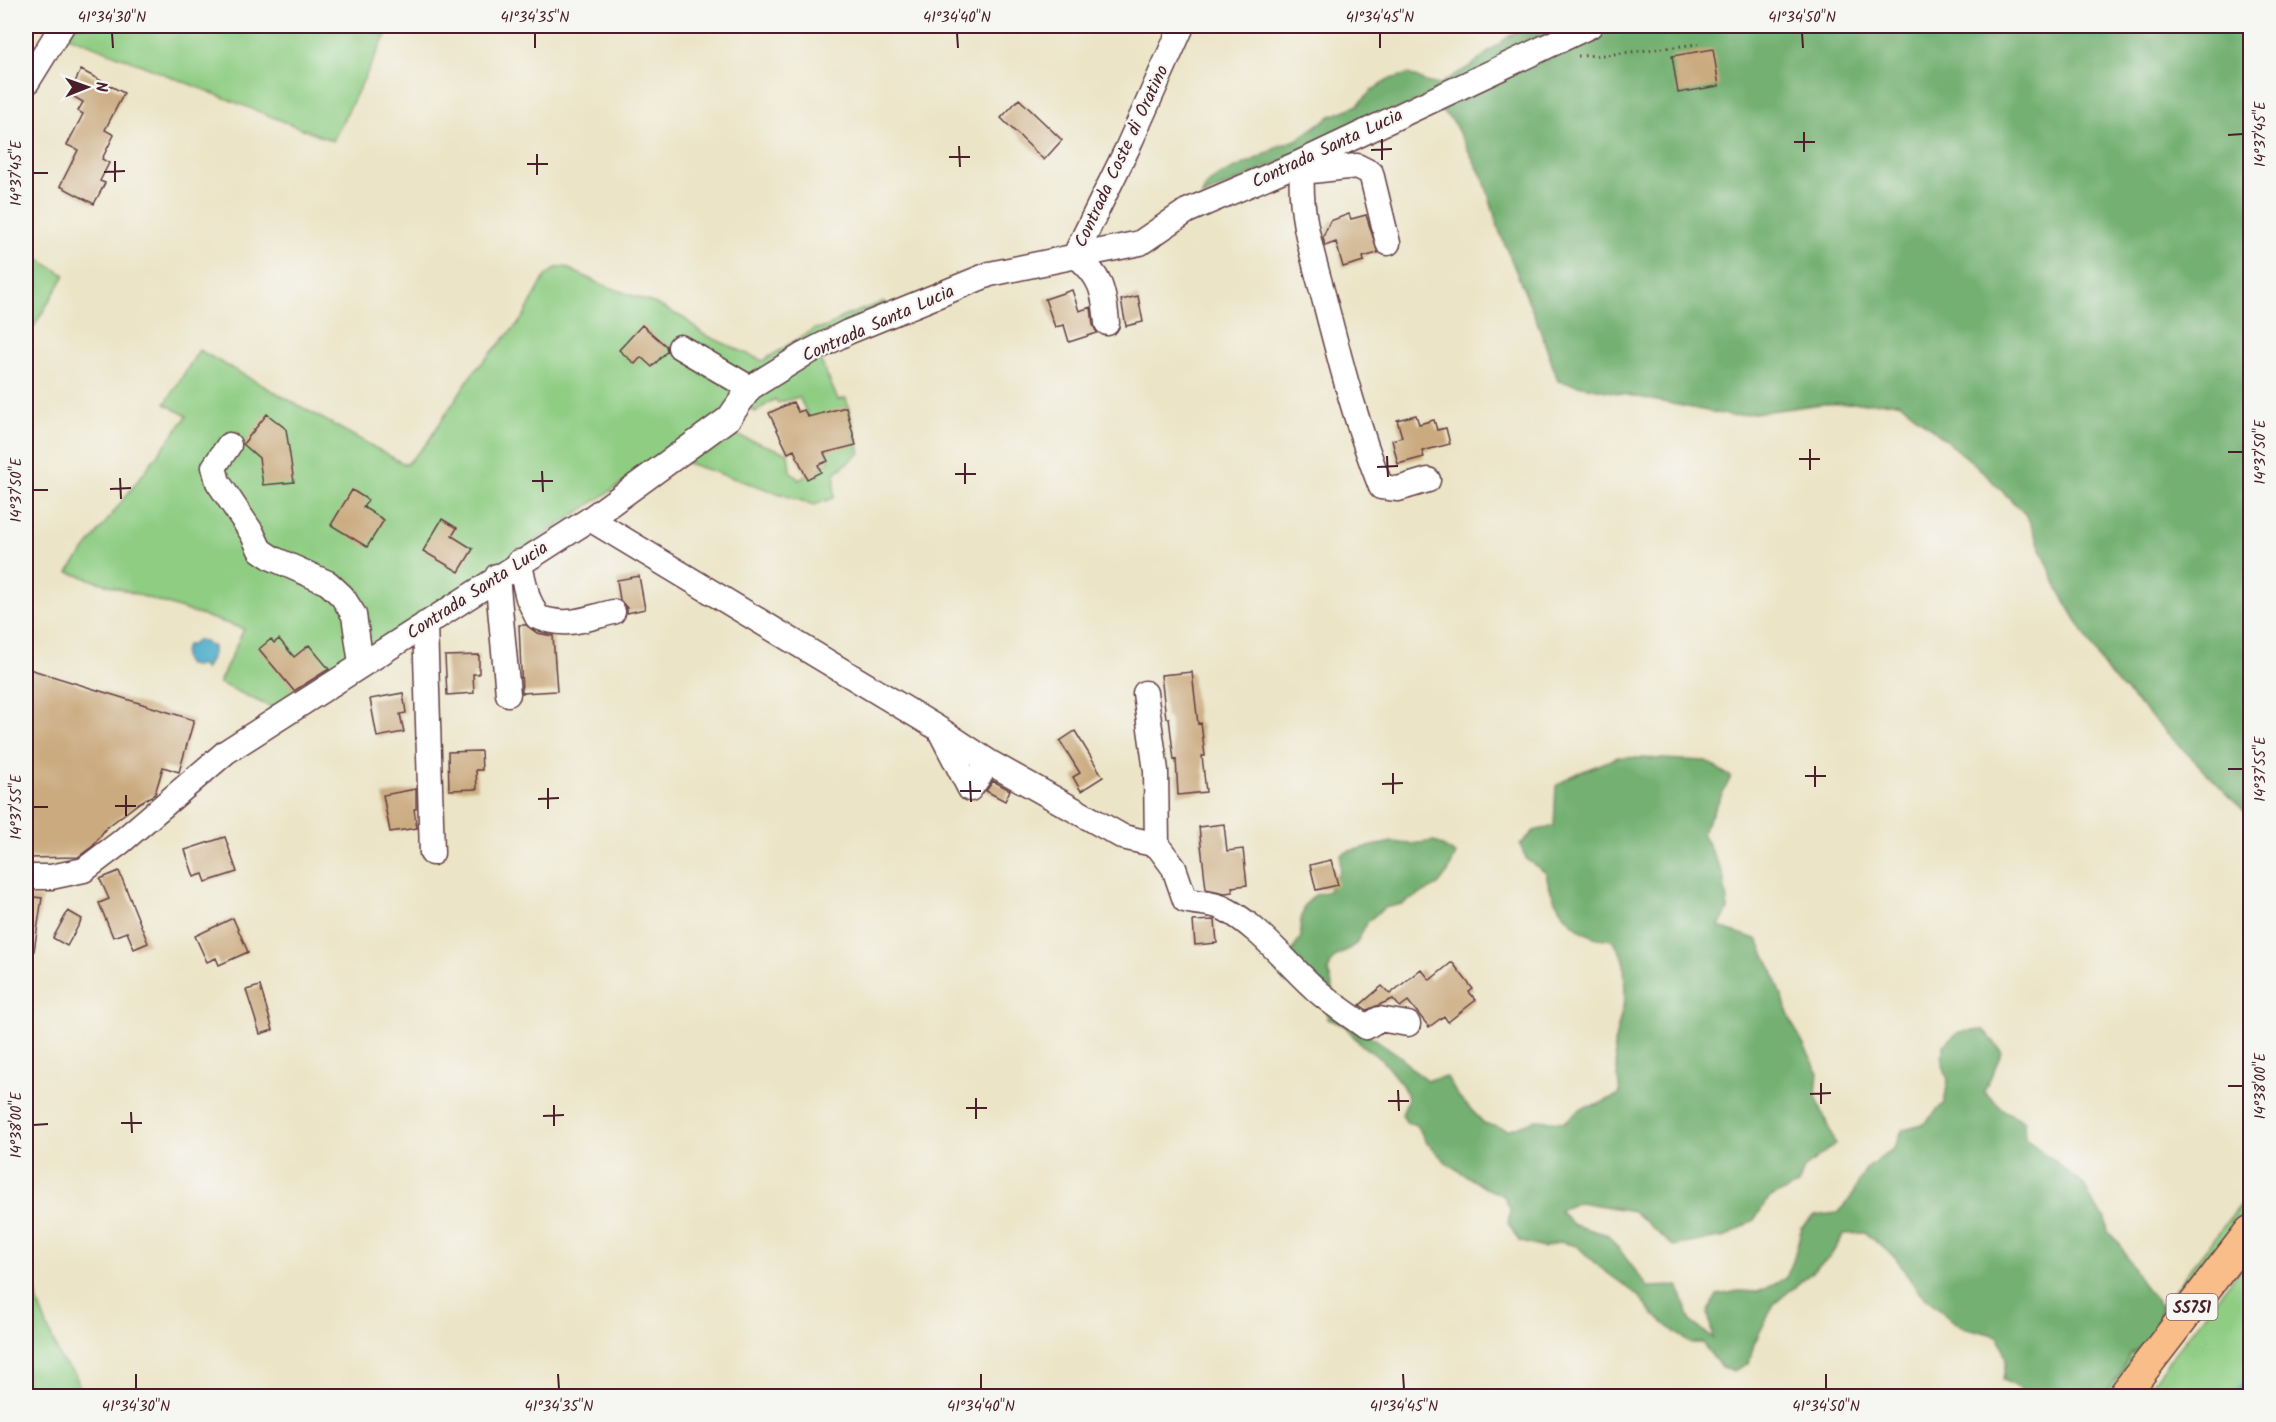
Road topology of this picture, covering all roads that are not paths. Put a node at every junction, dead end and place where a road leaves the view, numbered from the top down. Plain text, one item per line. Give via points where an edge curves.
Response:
1 (62, 26) edge
2 (1182, 26) edge
3 (1590, 26) edge
4 (26, 84) edge
5 (1300, 168) junction
6 (1388, 243) dead end
7 (1075, 255) junction
8 (1107, 323) dead end
9 (680, 347) dead end
10 (750, 388) junction
11 (229, 445) dead end
12 (1428, 480) dead end
13 (590, 519) junction
14 (519, 562) junction
15 (497, 576) junction
16 (614, 612) dead end
17 (425, 624) junction
18 (361, 664) junction
19 (1145, 693) dead end
20 (508, 694) dead end
21 (939, 729) junction
22 (989, 762) junction
23 (1157, 844) junction
24 (432, 853) dead end
25 (26, 877) edge
26 (1408, 1024) dead end
27 (2250, 1231) edge
28 (2128, 1390) edge

1 - 4 street
2 - 7 street, Contrada Coste di Oratino
3 - 5 street, Contrada Santa Lucia
5 - 6 street via 1357,166 1371,173
5 - 7 street, Contrada Santa Lucia via 1187,211 1140,243
5 - 12 street via 1300,197 1307,231 1345,380 1381,487 1398,489
7 - 8 street via 1093,269 1105,298
7 - 10 street, Contrada Santa Lucia via 990,274 870,323 803,355
9 - 10 street
10 - 13 street, Contrada Santa Lucia via 729,418
11 - 18 street via 214,467 218,482 260,550 328,583 342,596 354,615
13 - 14 street, Contrada Santa Lucia
13 - 21 street
14 - 15 street, Contrada Santa Lucia
14 - 16 street via 537,617 567,624
15 - 17 street, Contrada Santa Lucia
15 - 20 street
17 - 18 street, Contrada Santa Lucia
17 - 24 street
18 - 25 street, Contrada Santa Lucia via 226,752 84,870
19 - 23 street via 1156,771
21 - 22 street
21 - 22 street via 970,789
22 - 23 street via 1123,837
23 - 26 street via 1174,868 1185,900 1225,909 1253,930 1313,988 1366,1027 1379,1019
27 - 28 main road, SS751

